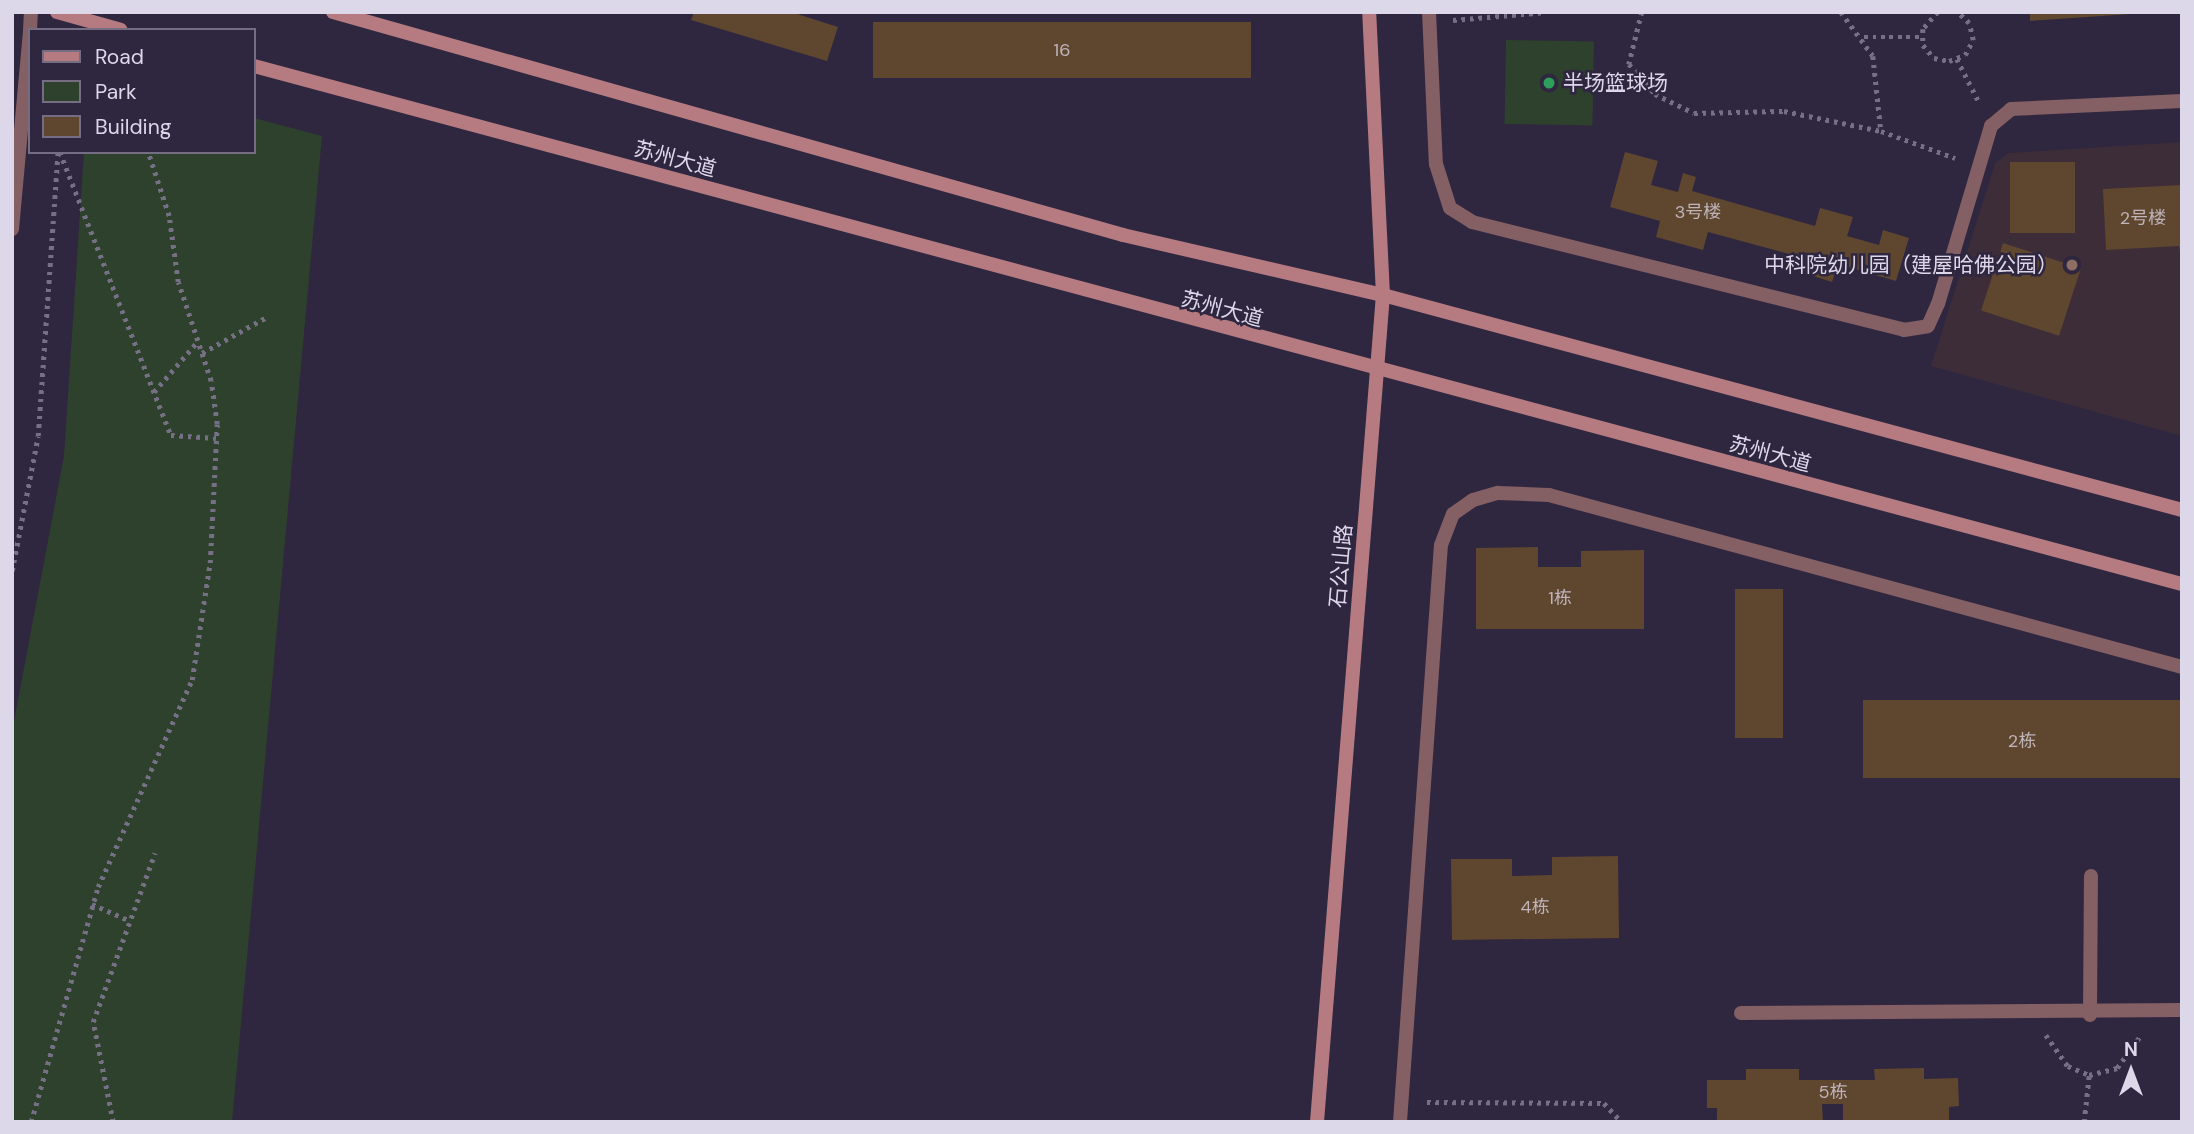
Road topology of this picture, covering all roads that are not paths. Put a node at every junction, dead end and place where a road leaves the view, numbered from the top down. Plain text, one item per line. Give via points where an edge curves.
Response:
1 (57, 12) edge
2 (333, 12) edge
3 (1369, 12) edge
4 (1429, 17) edge
5 (114, 28) edge
6 (28, 53) edge
7 (256, 67) edge
8 (2182, 101) edge
9 (12, 229) edge
10 (1383, 295) junction
11 (1377, 373) junction
12 (2182, 510) edge
13 (2182, 584) edge
14 (2182, 667) edge
15 (2091, 876) dead end
16 (2182, 1010) edge
17 (1741, 1013) dead end
18 (2090, 1015) junction
19 (1317, 1122) edge
20 (1400, 1122) edge

1 - 5 street
2 - 10 street via 1122,235
3 - 10 street, 石公山路
4 - 8 street via 1440,187 1450,208 1472,222 1904,330 1928,326 1938,304 1991,125 2011,109
6 - 9 street
7 - 11 street, 苏州大道
10 - 11 street, 石公山路
10 - 12 street
11 - 13 street, 苏州大道
11 - 19 street, 石公山路
14 - 20 street via 1549,495 1498,493 1474,500 1453,514 1441,545
15 - 18 street
16 - 18 street
17 - 18 street

